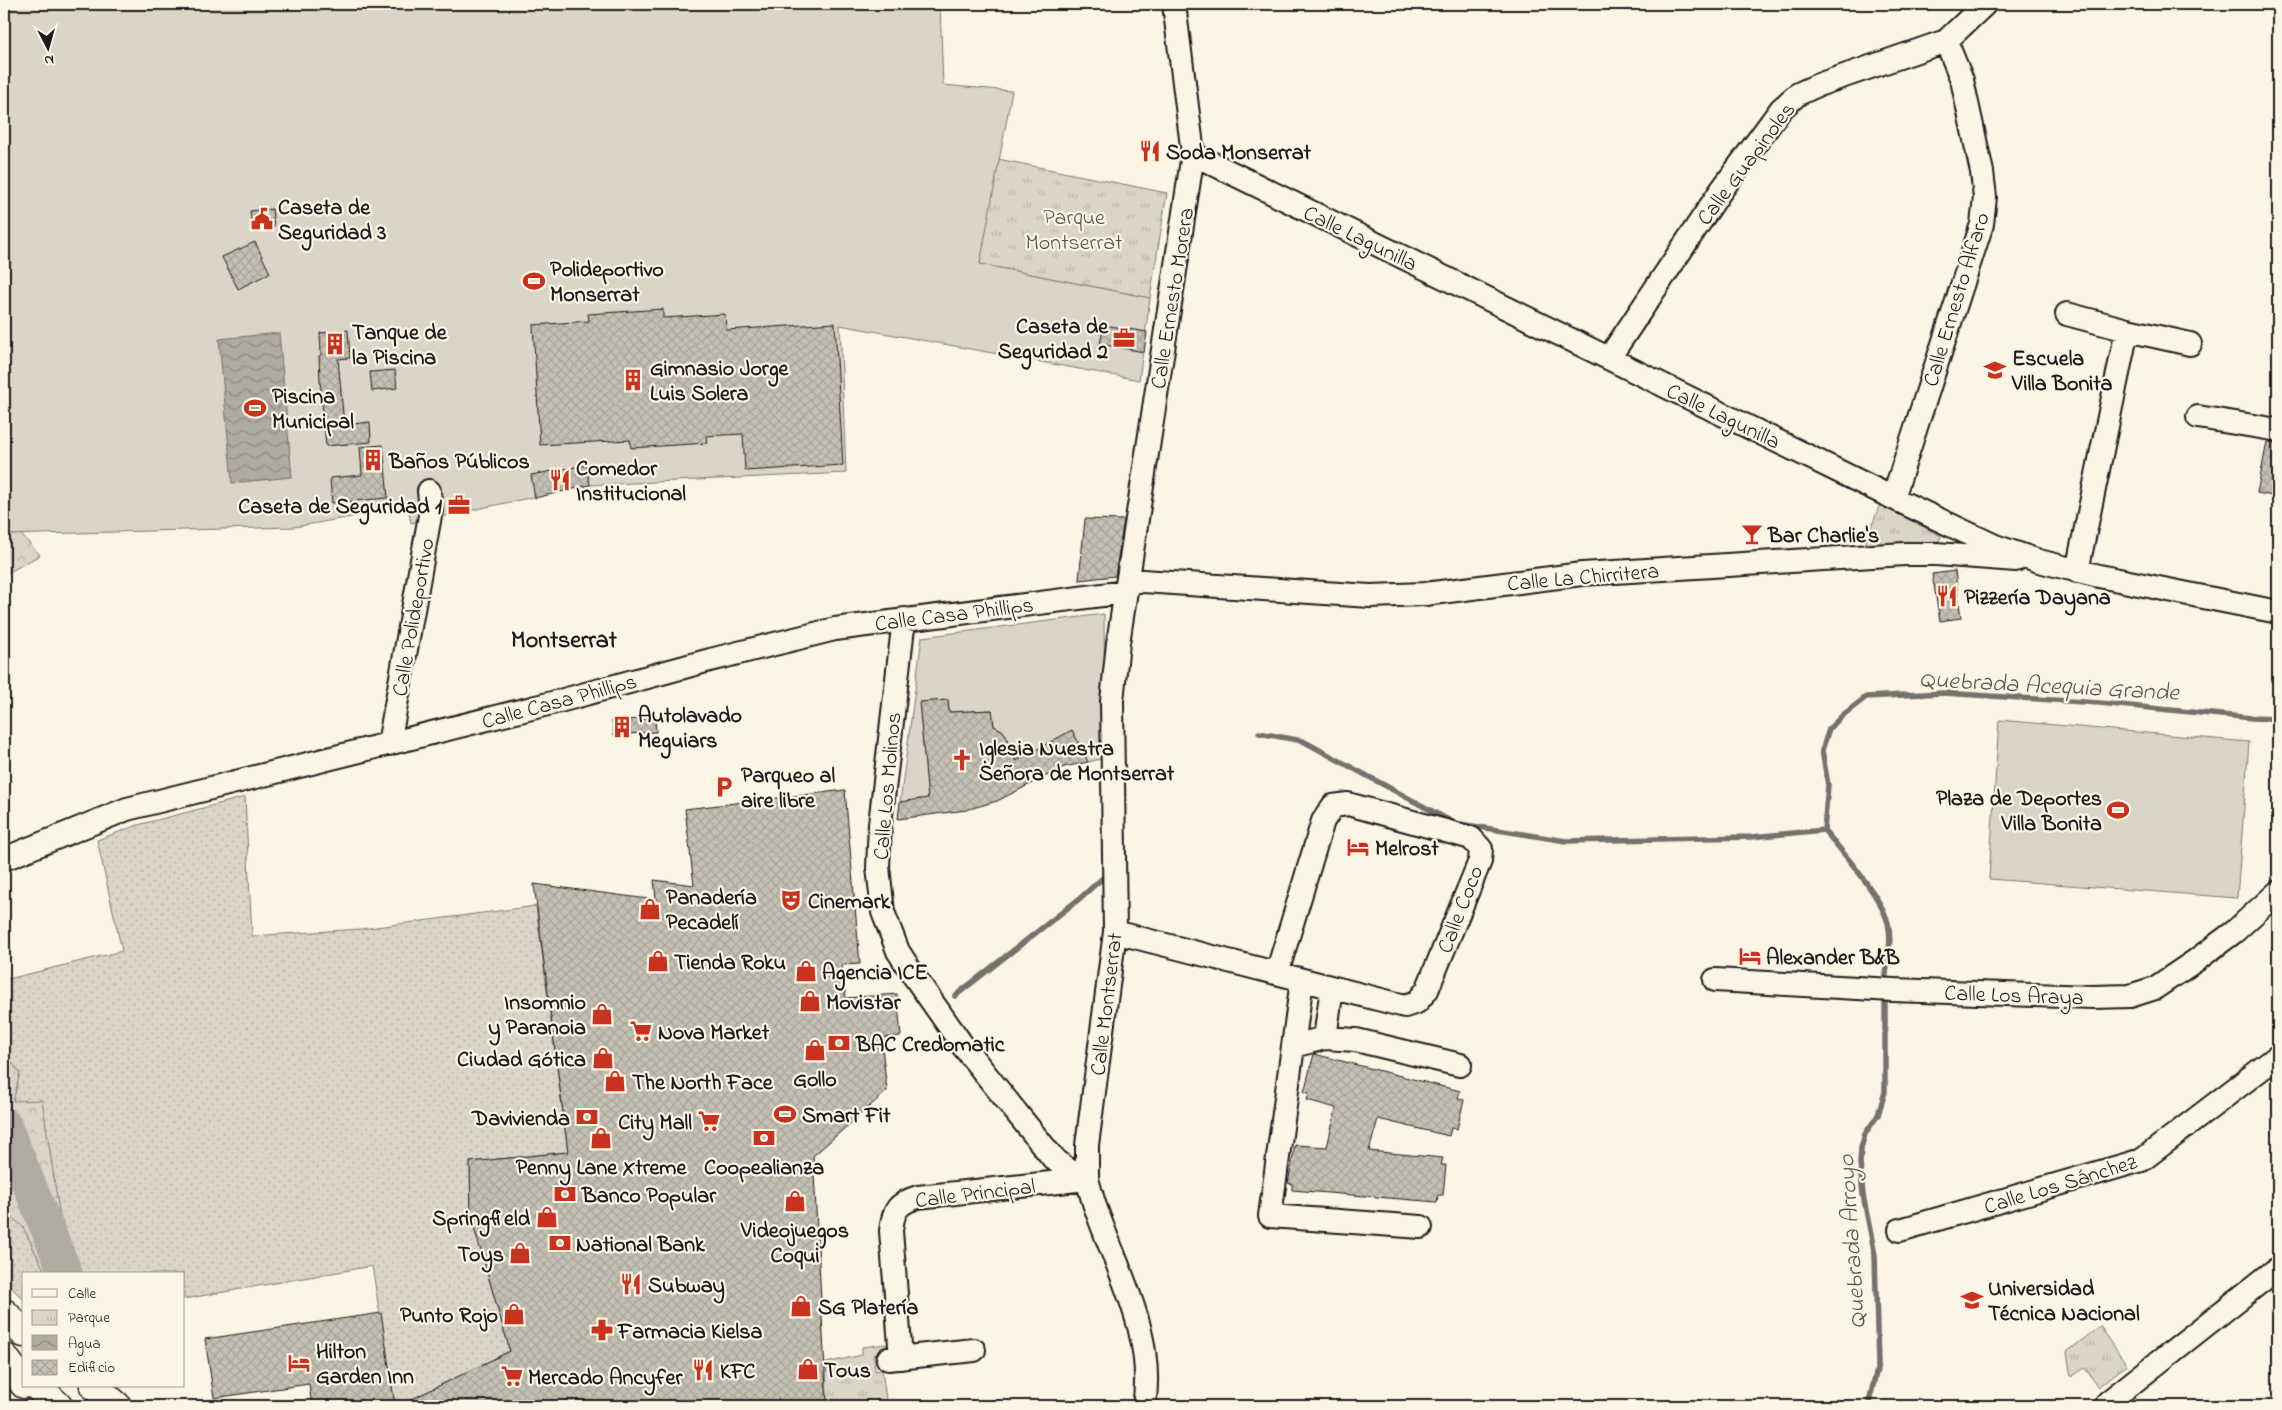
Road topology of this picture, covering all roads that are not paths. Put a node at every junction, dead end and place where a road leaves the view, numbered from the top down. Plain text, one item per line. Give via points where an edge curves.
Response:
1 (1174, 4) edge
2 (1985, 4) edge
3 (1946, 41) junction
4 (1193, 154) junction
5 (2067, 314) dead end
6 (2127, 330) junction
7 (2190, 344) dead end
8 (1608, 358) junction
9 (2198, 416) dead end
10 (2278, 430) edge
11 (429, 491) dead end
12 (1893, 498) junction
13 (2039, 561) junction
14 (2077, 571) junction
15 (1127, 586) junction
16 (2278, 612) edge
17 (904, 619) junction
18 (389, 744) junction
19 (4, 858) edge
20 (2278, 892) edge
21 (1115, 932) junction
22 (1277, 973) junction
23 (1302, 980) junction
24 (1715, 980) dead end
25 (1332, 988) junction
26 (1325, 1038) junction
27 (1293, 1046) junction
28 (2278, 1056) edge
29 (1460, 1065) dead end
30 (1088, 1179) junction
31 (1421, 1227) dead end
32 (1900, 1230) dead end
33 (2278, 1268) edge
34 (974, 1350) dead end
35 (28, 1388) edge
36 (39, 1388) edge
37 (81, 1388) edge
38 (96, 1388) edge
39 (2108, 1402) dead end
40 (41, 1406) edge
41 (58, 1406) edge
42 (100, 1406) edge
43 (117, 1406) edge
44 (1144, 1406) edge

1 - 4 street, Calle Ernesto Morera
2 - 3 street, Calle Guapinoles
3 - 8 street, Calle Guapinoles via 1818,85 1798,94 1781,109 1720,192
3 - 12 street, Calle Ernesto Alfaro via 1962,80 1982,172 1985,197 1982,224
4 - 8 street, Calle Lagunilla
4 - 15 street, Calle Ernesto Morera
5 - 6 street
6 - 7 street
6 - 14 street
8 - 12 street, Calle Lagunilla
9 - 10 street
11 - 18 street, Calle Polideportivo via 431,510
12 - 13 street, Calle Lagunilla via 1995,546
13 - 14 street, Calle Lagunilla
13 - 15 street, Calle La Chirritera via 1905,554 1582,574 1401,596
14 - 16 street, Calle Lagunilla
15 - 17 street, Calle Casa Phillips
15 - 21 street, Calle Montserrat via 1112,701
17 - 18 street, Calle Casa Phillips via 834,629
17 - 30 street, Calle Los Molinos via 880,824 880,894 888,931 914,976 969,1054 1053,1158
18 - 19 street, Calle Casa Phillips via 127,809
20 - 24 street, Calle Los Araya via 2196,961 2155,988 2130,996 1893,990
21 - 22 street, Calle Coco
21 - 30 street, Calle Montserrat via 1087,1145
22 - 23 street, Calle Coco
22 - 25 street, Calle Coco via 1323,821 1333,806 1348,804 1471,838 1480,849 1480,862 1427,990 1417,1002 1405,1006
23 - 25 street, Calle Coco
23 - 27 street
25 - 26 street
26 - 27 street
26 - 29 street via 1356,1040
27 - 31 street via 1270,1216
28 - 32 street, Calle Los Sánchez via 2142,1160
30 - 34 street, Calle Principal via 918,1197 895,1210 891,1231 895,1359
30 - 44 street, Calle Montserrat via 1099,1221 1140,1326 1145,1355
33 - 39 street
35 - 40 main road
36 - 41 main road
37 - 42 main road
38 - 43 main road

